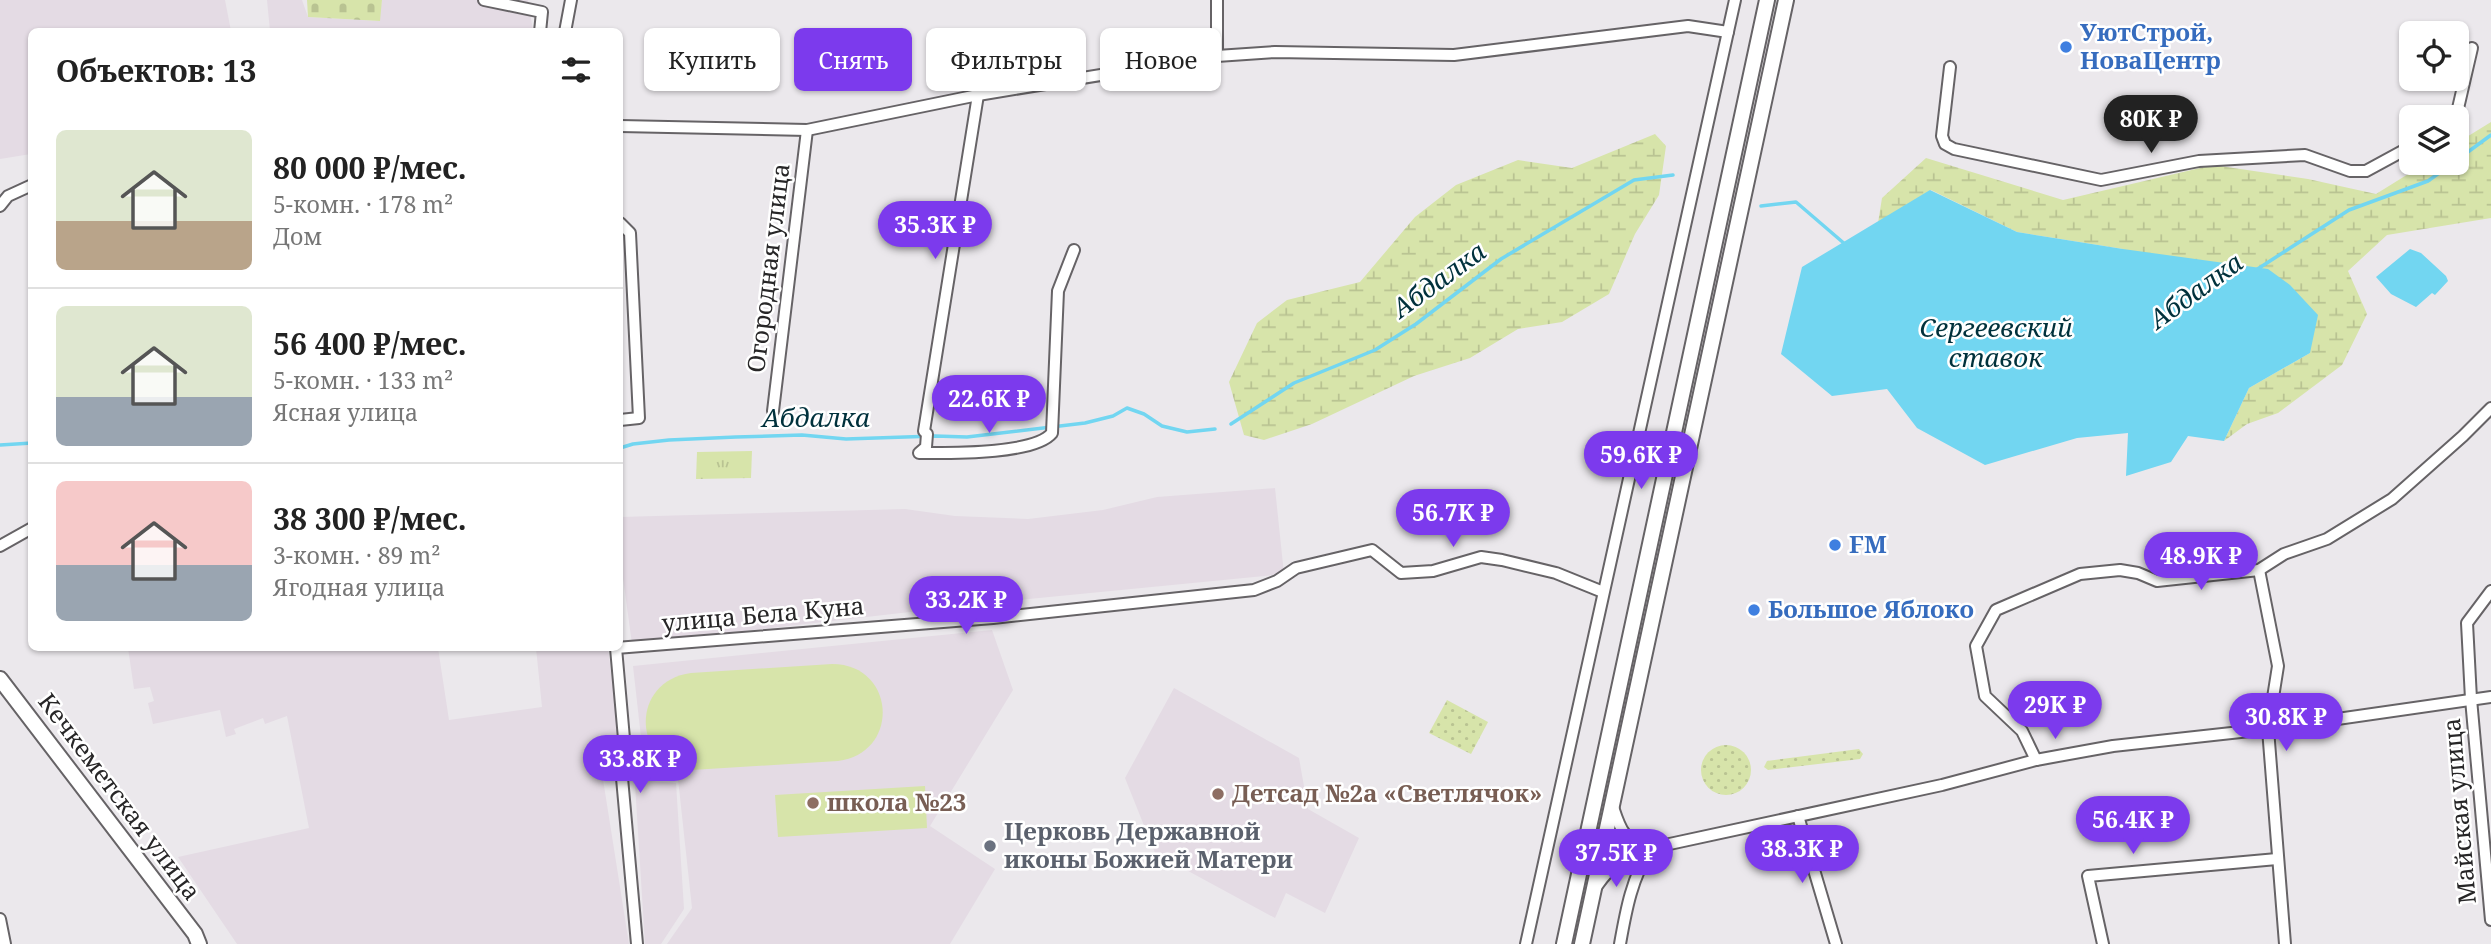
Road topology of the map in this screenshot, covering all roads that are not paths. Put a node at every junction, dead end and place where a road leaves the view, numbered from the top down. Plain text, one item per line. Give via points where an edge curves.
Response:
1 (484, 0) edge
2 (571, 0) edge
3 (1217, 0) edge
4 (1735, 0) edge
5 (1767, 0) edge
6 (1786, 0) edge
7 (540, 28) edge
8 (566, 28) edge
9 (1217, 28) edge
10 (1728, 32) junction
11 (2472, 48) dead end
12 (1221, 56) edge
13 (1950, 66) dead end
14 (1100, 75) edge
15 (978, 95) junction
16 (2459, 105) edge
17 (623, 127) edge
18 (807, 130) junction
19 (2399, 152) edge
20 (0, 186) edge
21 (28, 187) edge
22 (8, 196) junction
23 (0, 206) edge
24 (623, 226) edge
25 (1074, 250) dead end
26 (2491, 408) edge
27 (774, 411) dead end
28 (623, 420) edge
29 (28, 530) edge
30 (0, 546) edge
31 (2259, 570) junction
32 (2491, 591) edge
33 (1603, 592) junction
34 (623, 647) edge
35 (616, 651) edge
36 (0, 679) edge
37 (2491, 697) edge
38 (2471, 699) junction
39 (2269, 729) junction
40 (2036, 760) junction
41 (1612, 803) junction
42 (1798, 816) junction
43 (1651, 848) junction
44 (2277, 859) junction
45 (1592, 893) junction
46 (0, 919) edge
47 (2491, 920) edge
48 (5, 944) edge
49 (199, 944) edge
50 (637, 944) edge
51 (1526, 944) edge
52 (1564, 944) edge
53 (1582, 944) edge
54 (1620, 944) edge
55 (1836, 944) edge
56 (2103, 944) edge
57 (2285, 944) edge

1 - 7 street via 542,12
2 - 8 street
3 - 9 street
4 - 10 street
5 - 52 main road
6 - 41 main road
10 - 12 street via 1688,26 1454,55 1275,52
10 - 33 street
11 - 16 street
13 - 19 street via 1942,136 1945,144 2101,180 2199,161 2305,156 2350,171 2366,171
14 - 15 street
15 - 18 street
15 - 25 street via 926,447 919,453 1002,451 1046,439 1053,427 1058,291
17 - 18 street
18 - 27 street, Огородная улица
20 - 22 street
21 - 22 street
22 - 23 street
24 - 28 street via 630,233 639,418
26 - 31 street via 2392,499 2327,539 2284,554
29 - 30 street
31 - 39 street via 2278,666
31 - 40 street via 2157,580 2120,570 2089,572 1996,610 1976,646 1986,696 2022,731
32 - 38 street, Майская улица via 2467,623
33 - 34 street, улица Бела Куна via 1556,573 1481,557 1433,571 1401,573 1372,550 1296,568 1254,590 993,618
33 - 51 street
35 - 50 street, улица Бела Куна
36 - 49 main road, Кечкеметская улица
37 - 38 street
38 - 39 street
38 - 47 street, Майская улица
39 - 40 street via 2113,746
39 - 44 street
40 - 42 street
41 - 43 street via 1626,837
41 - 45 main road
42 - 43 street
42 - 55 street
43 - 45 street via 1615,864
43 - 54 street via 1639,867
44 - 56 street via 2088,876
44 - 57 street
45 - 53 main road
46 - 48 street

